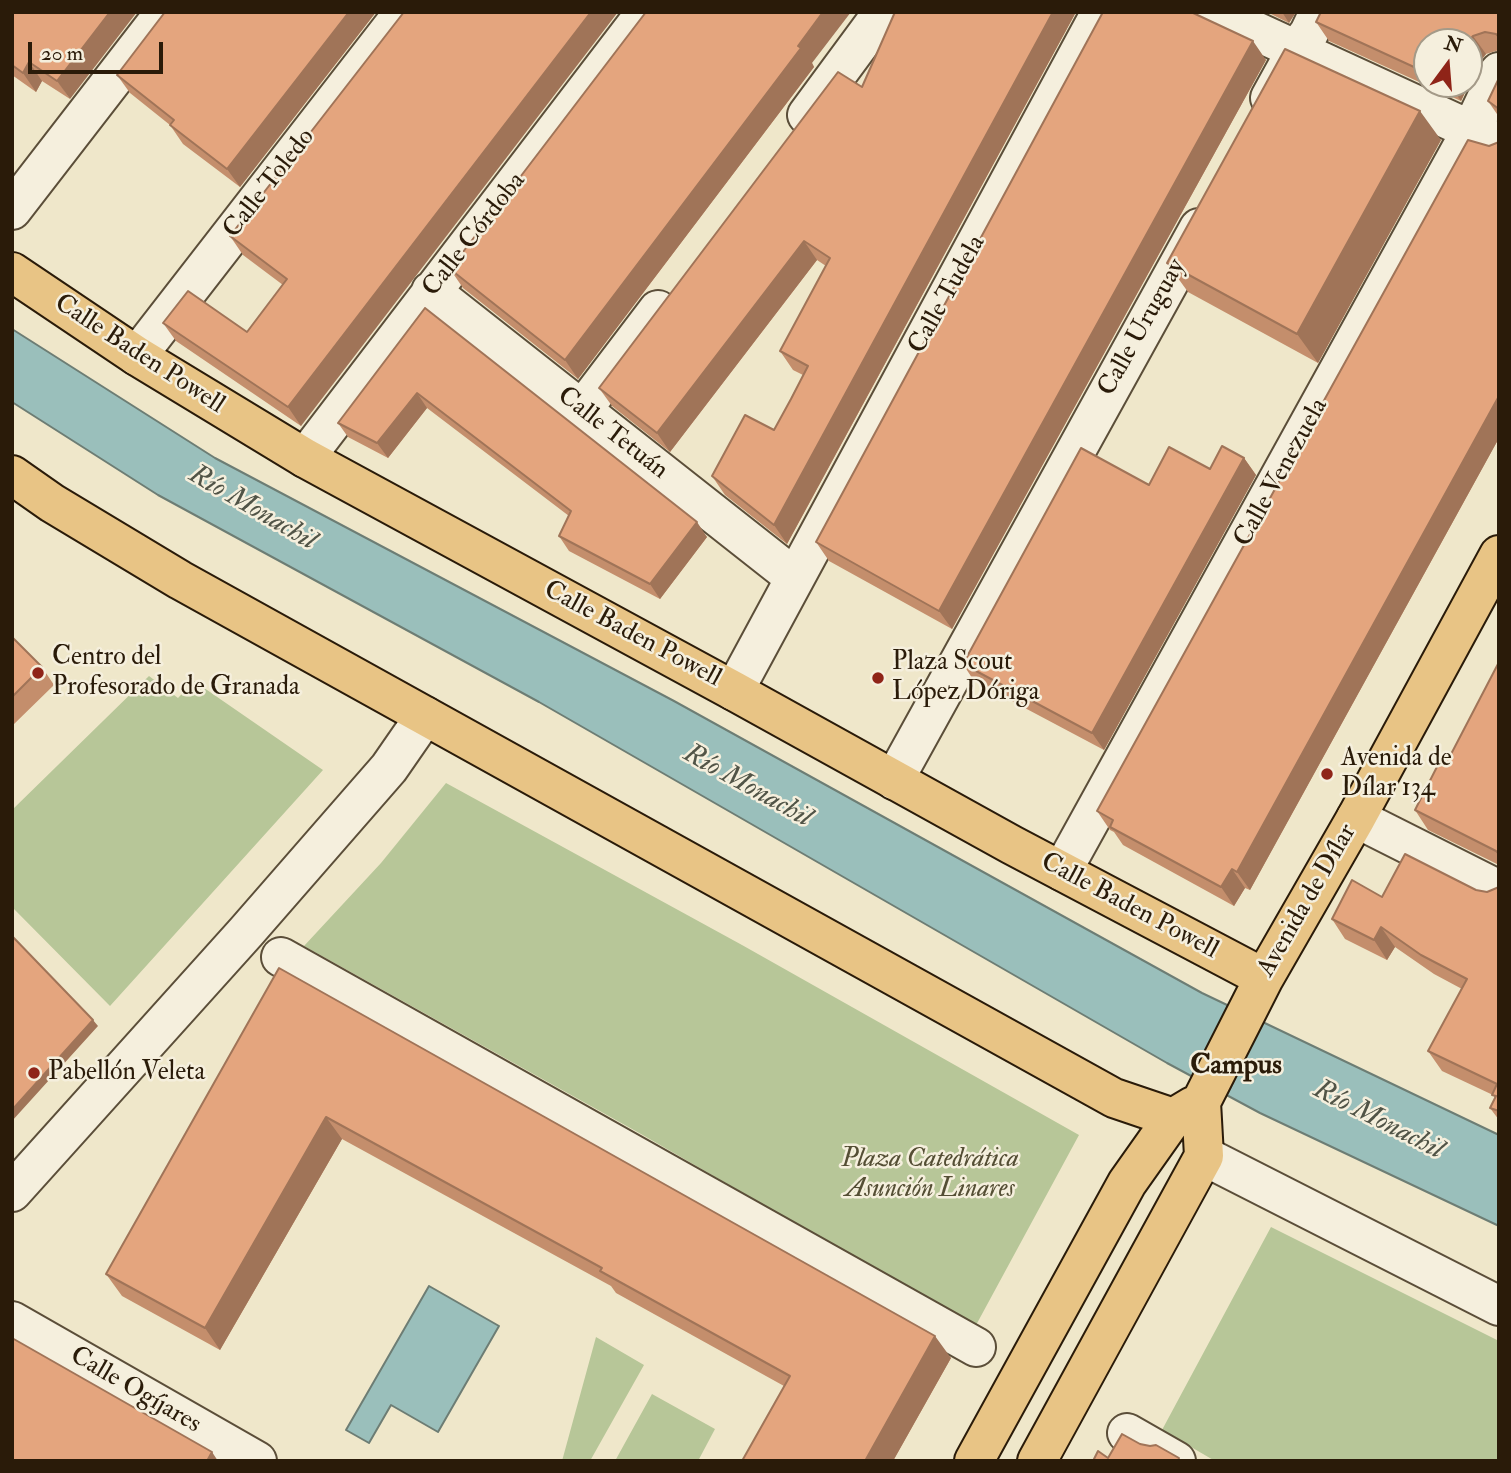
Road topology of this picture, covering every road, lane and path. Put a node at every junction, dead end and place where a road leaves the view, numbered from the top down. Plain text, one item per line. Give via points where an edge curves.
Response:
1 (164, 12) edge
2 (404, 12) edge
3 (646, 12) edge
4 (883, 12) edge
5 (1101, 12) edge
6 (1214, 12) edge
7 (1319, 12) edge
8 (1297, 49) junction
9 (1499, 72) edge
10 (1251, 133) edge
11 (1485, 137) edge
12 (785, 144) edge
13 (1217, 194) edge
14 (12, 210) edge
15 (12, 272) edge
16 (676, 286) edge
17 (431, 292) junction
18 (137, 356) junction
19 (582, 410) junction
20 (305, 458) junction
21 (12, 475) edge
22 (1499, 555) edge
23 (794, 577) junction
24 (734, 691) junction
25 (425, 716) junction
26 (894, 780) junction
27 (1356, 818) junction
28 (1062, 871) junction
29 (1499, 890) edge
30 (281, 957) dead end
31 (1258, 989) junction
32 (1194, 1103) junction
33 (1204, 1156) junction
34 (12, 1192) edge
35 (1499, 1306) edge
36 (12, 1321) edge
37 (976, 1347) dead end
38 (1127, 1433) edge
39 (257, 1461) edge
40 (974, 1461) edge
41 (1037, 1461) edge
42 (1176, 1461) edge

1 - 14 street
2 - 18 street, Calle Toledo
3 - 17 street, Calle Córdoba
4 - 12 street
5 - 23 street, Calle Tudela
6 - 8 street
7 - 8 street
8 - 10 street
8 - 11 street
9 - 11 street, Calle Venezuela
11 - 28 street, Calle Venezuela
13 - 26 street, Calle Uruguay
15 - 18 main road, Calle Baden Powell
16 - 19 street
17 - 19 street, Calle Tetuán
17 - 20 street, Calle Córdoba
18 - 20 main road, Calle Baden Powell
19 - 23 street, Calle Tetuán
20 - 24 main road, Calle Baden Powell
21 - 25 main road via 180,580
22 - 27 main road, Avenida de Dílar
23 - 24 street
24 - 26 main road, Calle Baden Powell
25 - 32 main road via 1114,1098
25 - 34 street via 389,768 246,933
26 - 28 main road, Calle Baden Powell
27 - 29 street
27 - 31 main road, Avenida de Dílar
28 - 31 main road, Calle Baden Powell
30 - 37 street
31 - 32 main road, Avenida de Dílar
32 - 33 main road
32 - 40 main road, Avenida de Dílar via 1127,1183
33 - 35 street
33 - 41 main road
36 - 39 street, Calle Ogíjares
38 - 42 street

